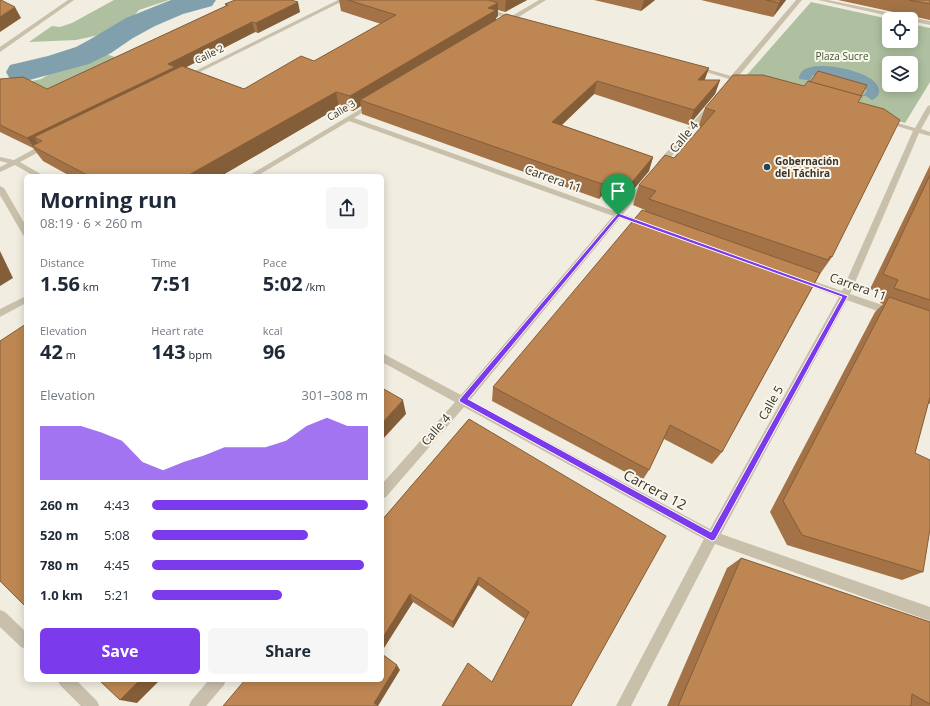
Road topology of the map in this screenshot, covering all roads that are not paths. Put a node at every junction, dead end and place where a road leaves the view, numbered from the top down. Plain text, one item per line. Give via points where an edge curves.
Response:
1 (71, 0) edge
2 (342, 0) edge
3 (543, 0) edge
4 (799, 0) edge
5 (821, 0) edge
6 (478, 8) edge
7 (882, 13) edge
8 (513, 18) junction
9 (521, 20) edge
10 (918, 21) edge
11 (507, 22) edge
12 (930, 24) edge
13 (0, 50) edge
14 (688, 66) edge
15 (733, 78) junction
16 (180, 80) edge
17 (748, 83) edge
18 (723, 90) edge
19 (381, 98) edge
20 (713, 102) edge
21 (930, 107) edge
22 (348, 118) junction
23 (879, 120) edge
24 (918, 131) junction
25 (930, 134) edge
26 (52, 143) edge
27 (0, 159) edge
28 (14, 162) junction
29 (0, 170) edge
30 (36, 174) edge
31 (255, 174) edge
32 (0, 188) edge
33 (618, 215) junction
34 (655, 228) edge
35 (24, 230) edge
36 (794, 277) edge
37 (845, 296) junction
38 (24, 300) edge
39 (0, 313) edge
40 (902, 316) edge
41 (384, 358) edge
42 (463, 400) junction
43 (384, 491) edge
44 (712, 537) junction
45 (930, 614) edge
46 (0, 617) edge
47 (24, 640) edge
48 (67, 682) edge
49 (217, 682) edge
50 (92, 706) edge
51 (196, 706) edge
52 (624, 706) edge

1 - 13 street
2 - 16 street, Calle 2
3 - 8 street
4 - 15 street
5 - 7 street
6 - 8 street
8 - 9 street
8 - 11 street
10 - 12 street
14 - 15 street
15 - 17 street
15 - 18 street
19 - 22 street, Calle 3
20 - 33 street, Calle 4
21 - 24 street, Calle 5
22 - 31 street, Calle 3
22 - 33 street, Carrera 11
23 - 24 street
24 - 25 street
24 - 37 street, Calle 5
26 - 28 street
27 - 28 street
28 - 29 street
28 - 30 street
32 - 35 street
33 - 34 street, Carrera 11
33 - 42 street, Calle 4
36 - 37 street, Carrera 11
37 - 40 street, Carrera 11
37 - 44 street, Calle 5
38 - 39 street
41 - 42 street, Carrera 12
42 - 43 street, Calle 4
42 - 44 street, Carrera 12
44 - 45 street, Carrera 12
44 - 52 street, Calle 5
46 - 47 street
48 - 50 street
49 - 51 street

